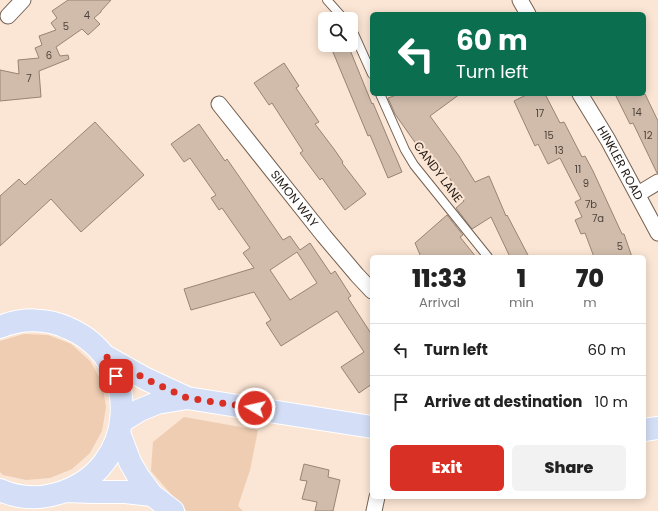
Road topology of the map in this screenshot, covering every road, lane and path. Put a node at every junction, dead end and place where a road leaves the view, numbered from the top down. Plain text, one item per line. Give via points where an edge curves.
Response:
1 (23, 0) edge
2 (327, 0) edge
3 (520, 0) edge
4 (338, 12) edge
5 (527, 12) edge
6 (8, 16) dead end
7 (358, 43) edge
8 (370, 70) edge
9 (381, 96) edge
10 (581, 96) edge
11 (218, 104) dead end
12 (658, 182) edge
13 (638, 194) junction
14 (658, 233) edge
15 (486, 255) edge
16 (370, 289) edge
17 (2, 325) edge
18 (105, 356) junction
19 (187, 398) junction
20 (120, 427) junction
21 (370, 427) edge
22 (658, 428) edge
23 (646, 430) edge
24 (0, 490) edge
25 (66, 491) junction
26 (152, 495) junction
27 (27, 497) junction
28 (377, 499) edge
29 (0, 508) edge
30 (173, 511) edge
31 (374, 511) edge

1 - 6 street
2 - 4 lane
3 - 5 street
7 - 8 lane
9 - 15 lane, CANDY LANE via 414,165
10 - 13 street, HINKLER ROAD
11 - 16 street, SIMON WAY
12 - 13 street
13 - 14 street, HINKLER ROAD
17 - 18 main road via 24,321 60,324 92,342
18 - 19 main road
18 - 20 main road via 116,376 122,398
19 - 20 main road via 158,403 140,410
19 - 21 main road
20 - 25 main road via 111,452 99,468 84,481
20 - 26 main road via 130,462
22 - 23 main road
24 - 27 main road
25 - 26 main road
25 - 27 main road via 47,496
26 - 30 main road
27 - 29 main road
28 - 31 street

